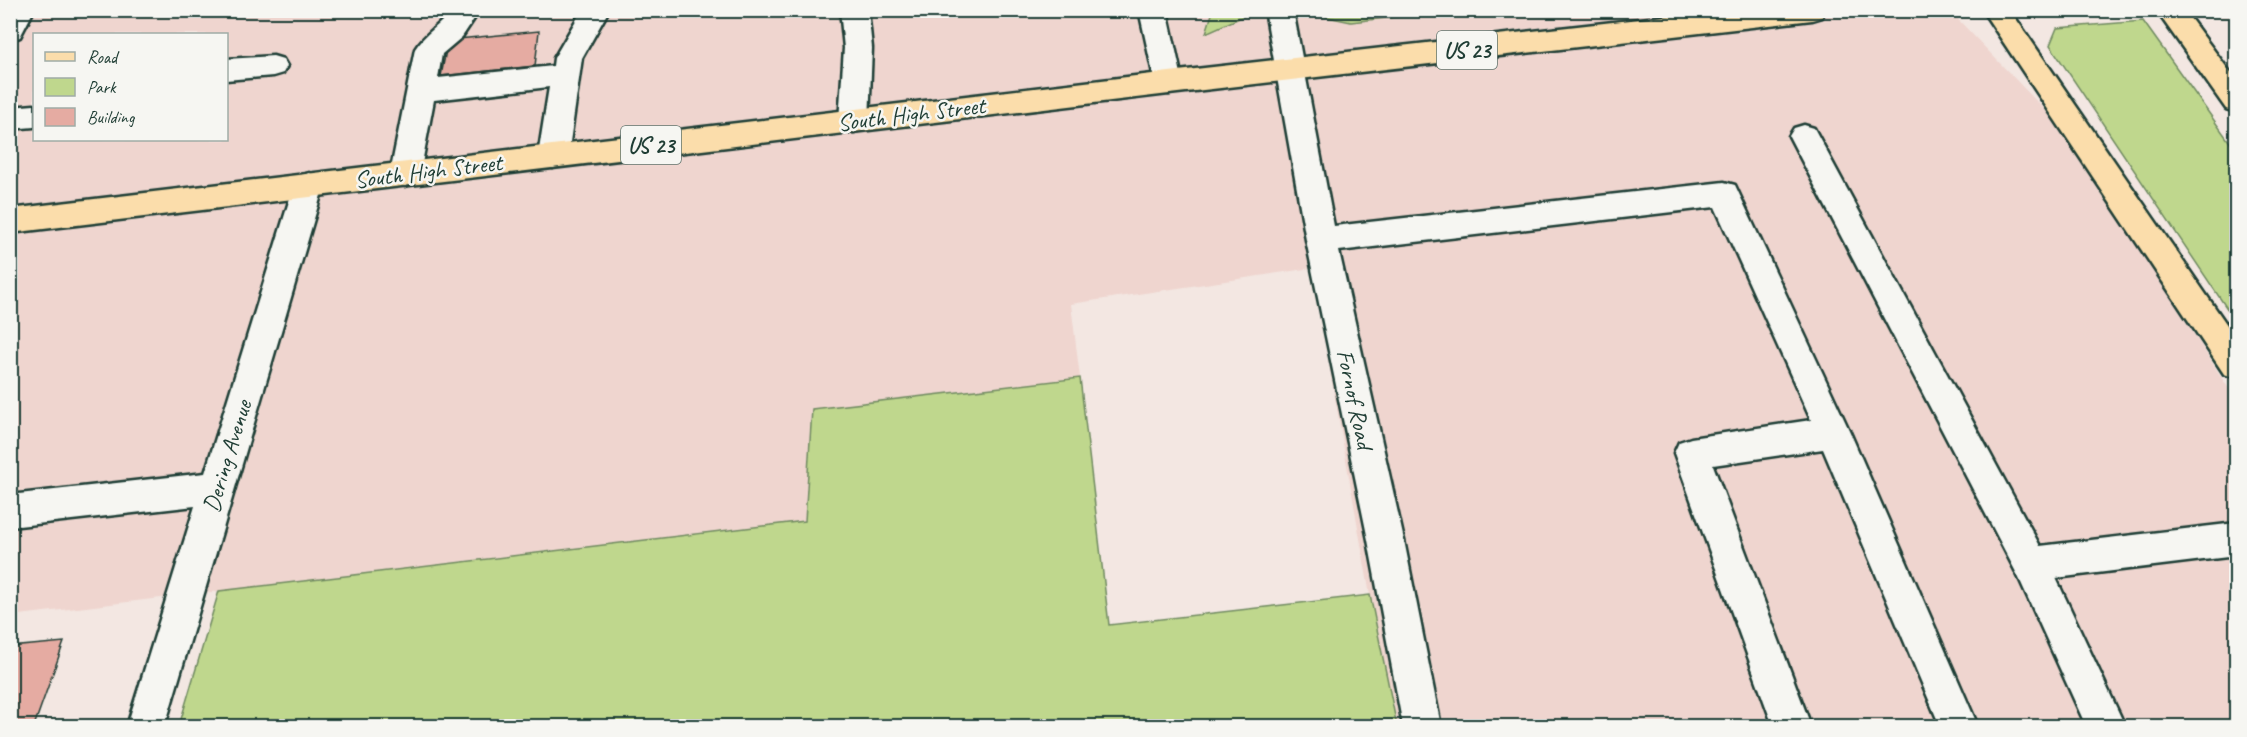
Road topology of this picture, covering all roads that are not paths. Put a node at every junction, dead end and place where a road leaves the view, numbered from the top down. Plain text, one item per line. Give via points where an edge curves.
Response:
1 (21, 10) edge
2 (467, 10) edge
3 (596, 10) edge
4 (854, 10) edge
5 (1153, 10) edge
6 (1279, 10) edge
7 (1812, 10) edge
8 (1995, 10) edge
9 (2169, 10) edge
10 (10, 30) edge
11 (273, 66) dead end
12 (228, 70) edge
13 (1292, 70) junction
14 (566, 75) junction
15 (1169, 83) junction
16 (420, 91) junction
17 (2236, 101) edge
18 (33, 116) edge
19 (10, 118) edge
20 (854, 121) junction
21 (1804, 136) dead end
22 (553, 156) junction
23 (405, 174) junction
24 (309, 185) junction
25 (10, 221) edge
26 (1321, 240) junction
27 (2236, 364) edge
28 (1833, 432) junction
29 (218, 487) junction
30 (10, 511) edge
31 (2236, 539) edge
32 (2031, 564) junction
33 (146, 726) edge
34 (1422, 726) edge
35 (1792, 726) edge
36 (1959, 726) edge
37 (2106, 726) edge

1 - 10 street
2 - 16 street via 452,30 429,49
3 - 14 street via 568,58
4 - 20 street via 858,48
5 - 15 street
6 - 13 street, Fornof Road
7 - 13 main road, South High Street / US 23
8 - 27 main road
9 - 17 main road
11 - 12 street
13 - 15 main road, South High Street / US 23
13 - 26 street, Fornof Road
14 - 16 street
14 - 22 street
15 - 20 main road, South High Street / US 23
16 - 23 street
18 - 19 street
20 - 22 main road, South High Street / US 23
21 - 32 street
22 - 23 main road, South High Street / US 23
23 - 24 main road, South High Street / US 23
24 - 25 main road, South High Street / US 23
24 - 29 street, Dering Avenue
26 - 28 street via 1724,194
26 - 34 street, Fornof Road
28 - 35 street via 1691,453
28 - 36 street
29 - 30 street
29 - 33 street, Dering Avenue
31 - 32 street
32 - 37 street

